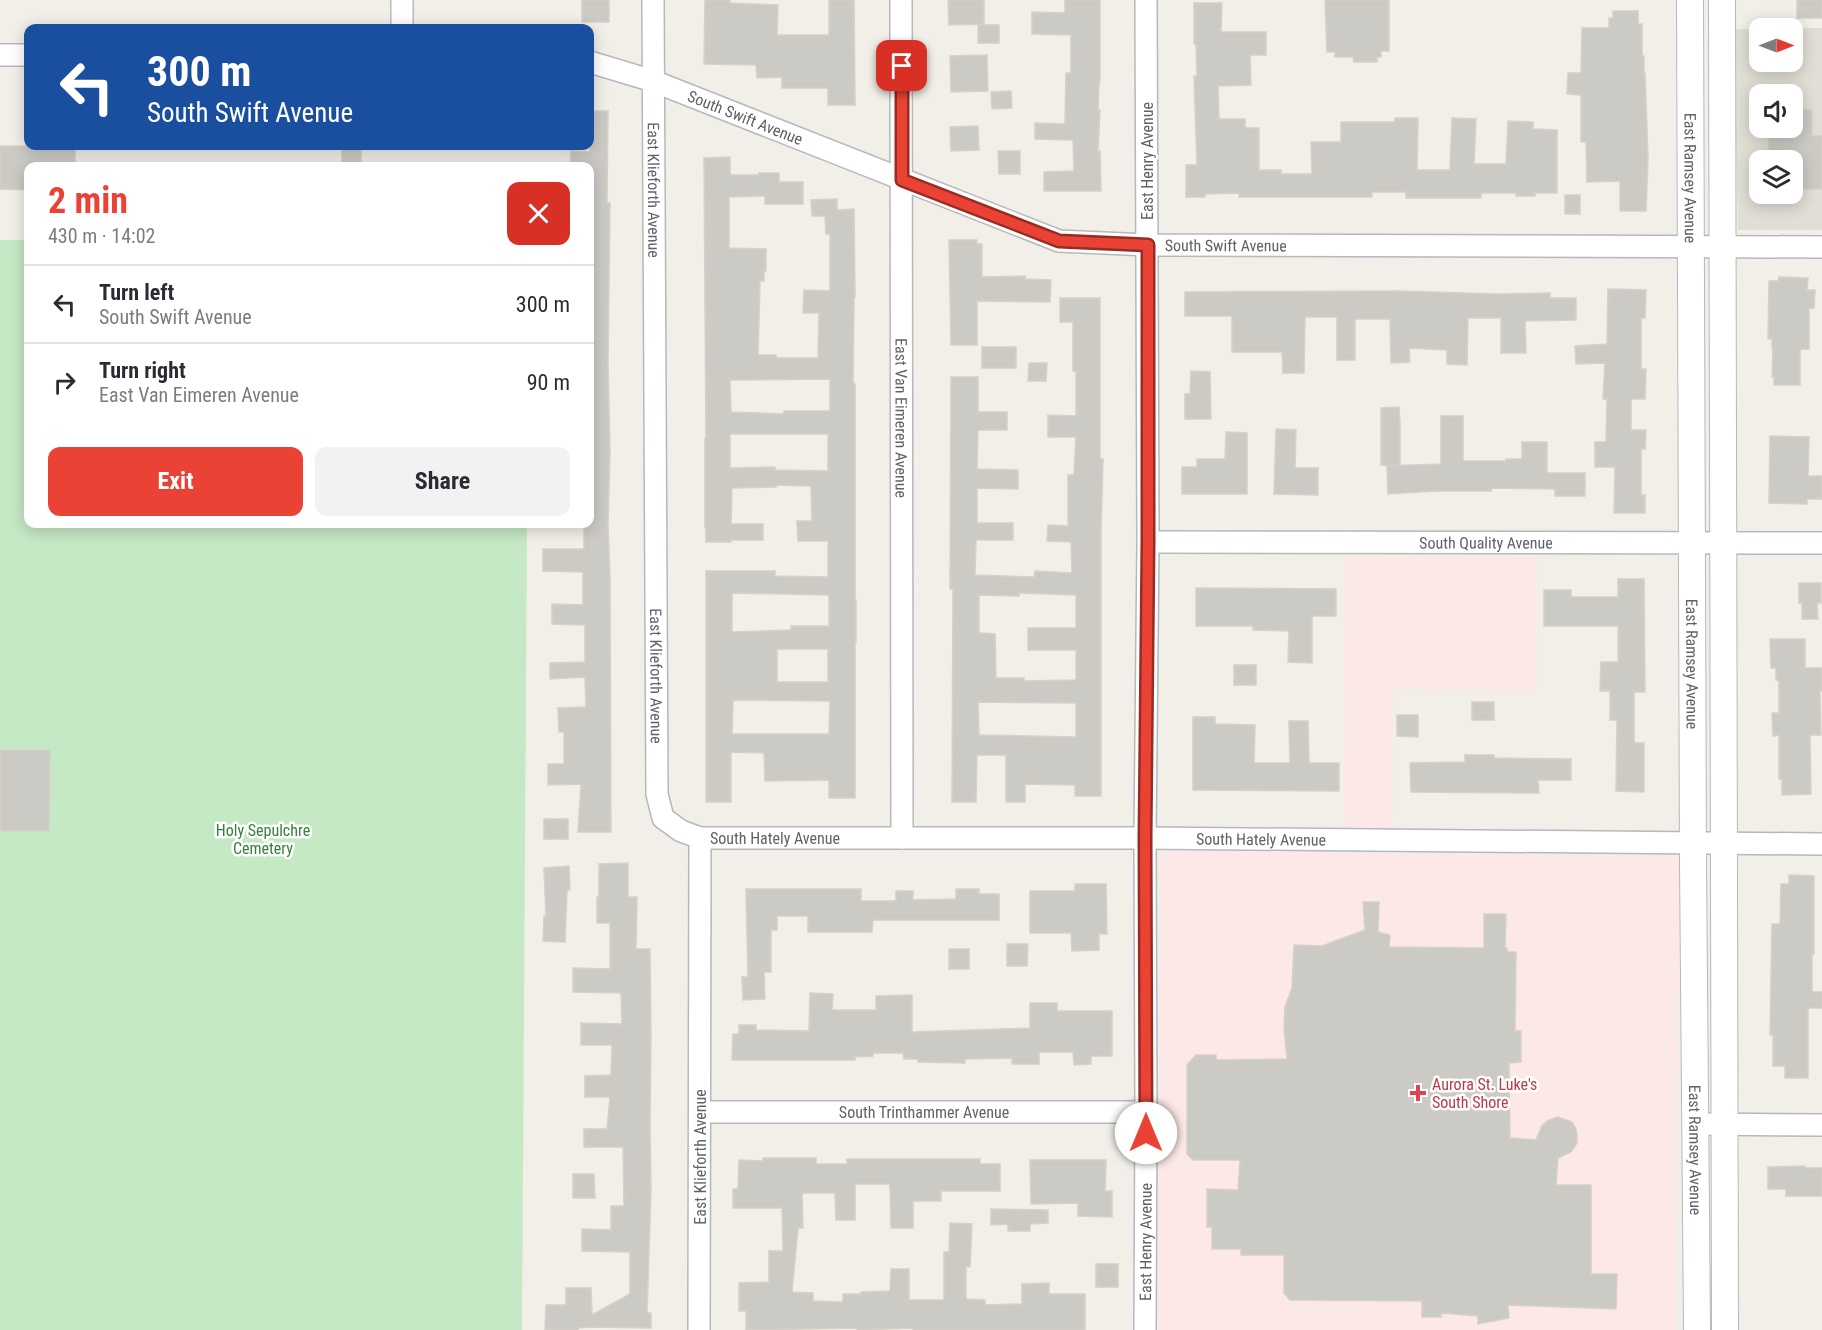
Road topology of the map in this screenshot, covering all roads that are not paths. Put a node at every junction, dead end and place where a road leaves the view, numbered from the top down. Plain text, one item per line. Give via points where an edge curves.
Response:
1 (402, 0) edge
2 (653, 0) edge
3 (901, 0) edge
4 (1146, 0) edge
5 (1690, 0) edge
6 (1722, 0) edge
7 (402, 24) edge
8 (0, 55) edge
9 (24, 55) edge
10 (594, 63) edge
11 (653, 81) junction
12 (902, 180) junction
13 (1148, 245) junction
14 (1722, 247) junction
15 (1822, 247) edge
16 (1691, 248) junction
17 (1148, 542) junction
18 (1693, 543) junction
19 (1724, 543) junction
20 (1822, 543) edge
21 (700, 838) junction
22 (902, 838) junction
23 (1145, 838) junction
24 (1693, 844) junction
25 (1725, 844) junction
26 (1822, 844) edge
27 (700, 1112) junction
28 (1146, 1112) junction
29 (1695, 1124) junction
30 (1724, 1125) junction
31 (1822, 1125) edge
32 (699, 1330) edge
33 (1145, 1330) edge
34 (1697, 1330) edge
35 (1725, 1330) edge

1 - 7 street
2 - 11 street, East Klieforth Avenue
3 - 12 street, East Van Eimeren Avenue
4 - 13 street, East Henry Avenue
5 - 16 street, East Ramsey Avenue
6 - 14 street, East Ramsey Avenue
8 - 9 street
10 - 11 street, South Swift Avenue
11 - 12 street, South Swift Avenue
11 - 21 street, East Klieforth Avenue via 657,794 663,818
12 - 13 street, South Swift Avenue via 1059,241
12 - 22 street, East Van Eimeren Avenue
13 - 16 street, South Swift Avenue
13 - 17 street, East Henry Avenue
14 - 15 street, South Swift Avenue
14 - 16 street, South Swift Avenue
14 - 19 street, East Ramsey Avenue
16 - 18 street, East Ramsey Avenue
17 - 18 street, South Quality Avenue
17 - 23 street, East Henry Avenue
18 - 19 street, South Quality Avenue
18 - 24 street, East Ramsey Avenue
19 - 20 street, South Quality Avenue
19 - 25 street, East Ramsey Avenue
21 - 22 street, South Hately Avenue
21 - 27 street, East Klieforth Avenue
22 - 23 street, South Hately Avenue
23 - 24 street, South Hately Avenue
23 - 28 street, East Henry Avenue
24 - 25 street, South Hately Avenue
24 - 29 street, East Ramsey Avenue
25 - 26 street, South Hately Avenue
25 - 30 street, East Ramsey Avenue
27 - 28 street, South Trinthammer Avenue
27 - 32 street, East Klieforth Avenue
28 - 33 street, East Henry Avenue
29 - 30 street
29 - 34 street, East Ramsey Avenue
30 - 31 street
30 - 35 street, East Ramsey Avenue

